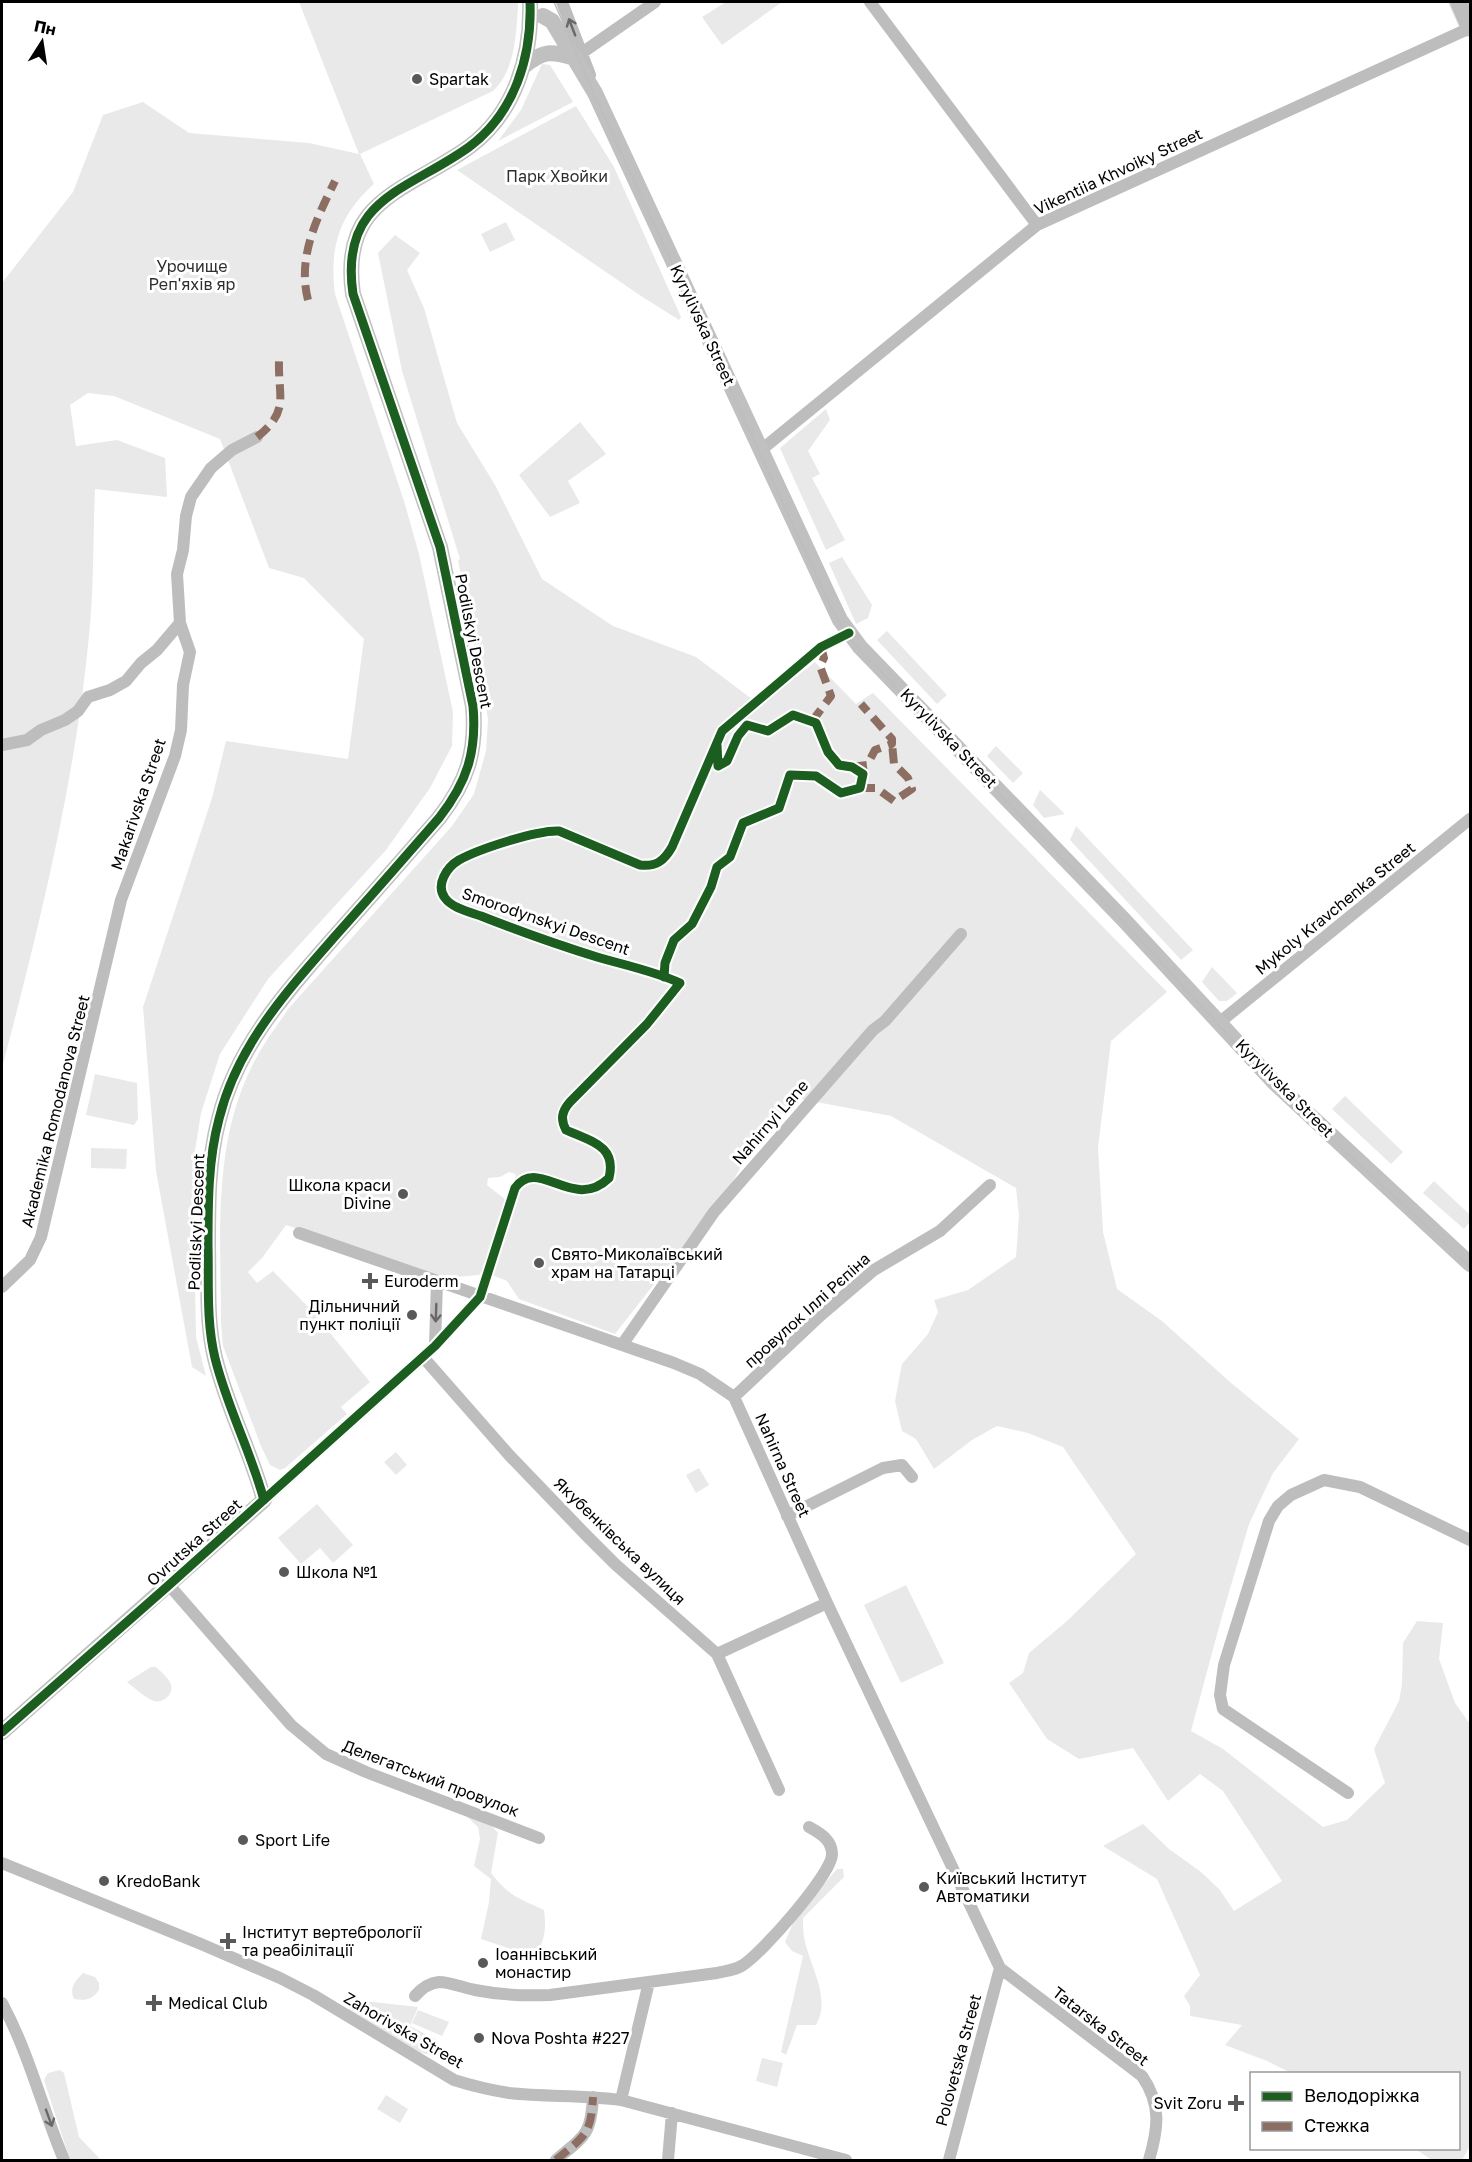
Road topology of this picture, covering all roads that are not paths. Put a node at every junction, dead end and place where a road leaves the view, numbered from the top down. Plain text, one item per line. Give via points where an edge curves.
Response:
1 (530, 2) edge
2 (562, 2) edge
3 (655, 2) edge
4 (870, 2) edge
5 (1459, 2) edge
6 (540, 9) edge
7 (1470, 27) edge
8 (579, 56) junction
9 (524, 66) junction
10 (1038, 225) junction
11 (257, 437) dead end
12 (761, 450) junction
13 (180, 622) junction
14 (849, 633) junction
15 (2, 745) edge
16 (1470, 819) edge
17 (114, 929) joint
18 (961, 934) dead end
19 (1220, 1022) junction
20 (990, 1185) dead end
21 (299, 1233) dead end
22 (1470, 1264) edge
23 (437, 1281) junction
24 (2, 1287) edge
25 (480, 1297) junction
26 (622, 1345) junction
27 (435, 1346) junction
28 (423, 1357) junction
29 (734, 1396) junction
30 (912, 1477) dead end
31 (264, 1500) junction
32 (787, 1516) junction
33 (1470, 1540) edge
34 (169, 1585) junction
35 (827, 1603) junction
36 (717, 1654) junction
37 (2, 1732) edge
38 (779, 1790) dead end
39 (1348, 1793) dead end
40 (809, 1827) dead end
41 (538, 1838) dead end
42 (2, 1863) edge
43 (1000, 1968) junction
44 (649, 1982) junction
45 (415, 1996) dead end
46 (2, 2003) edge
47 (593, 2097) junction
48 (621, 2100) junction
49 (672, 2114) junction
50 (64, 2160) edge
51 (556, 2160) edge
52 (668, 2160) edge
53 (846, 2160) edge
54 (949, 2160) edge
55 (1149, 2160) edge

1 - 9 street, Podilskyi Descent via 531,26
8 -> 2 street, Kyrylivska Street
3 - 8 street
4 - 10 street
5 - 7 main road
6 - 8 street, Kyrylivska Street
7 - 10 street, Vikentiia Khvoiky Street
8 - 9 street via 543,53
8 - 12 street, Kyrylivska Street
9 - 31 street, Podilskyi Descent via 505,108 488,129 469,147 383,200 358,233 352,254 353,294 441,554 475,729 472,753 455,798 285,993 260,1027 240,1061 219,1119 210,1179 211,1337 222,1381
10 - 12 street, Vikentiia Khvoiky Street
11 - 13 street, Makarivska Street via 232,450 211,468 191,497 177,574
12 - 14 street, Kyrylivska Street
13 - 15 street via 126,681 88,697 78,711 27,740
13 - 17 street, Makarivska Street via 190,652 183,686 181,730
14 - 19 street, Kyrylivska Street
14 - 25 street, Smorodynskyi Descent via 821,647 722,731 672,847 659,863 640,865 559,831 547,831 459,860 444,875 443,897 452,905 521,932 680,983 563,1113 566,1130 605,1150 611,1160 609,1178 600,1187 587,1191 572,1190 536,1177 520,1181
16 - 19 street, Mykoly Kravchenka Street
17 - 24 street, Akademika Romodanova Street via 41,1237 30,1260
18 - 26 street, Nahirnyi Lane via 714,1212
19 - 22 street, Kyrylivska Street via 1275,1083
20 - 29 street, провулок Іллі Рєпіна via 940,1231 874,1270
21 - 23 street
23 - 25 street
23 -> 27 street
25 - 26 street
25 - 27 street, Ovrutska Street
26 - 29 street via 700,1374
27 - 28 street, Ovrutska Street
28 - 31 street, Ovrutska Street
28 - 36 street, Якубенківська вулиця via 587,1536
29 - 32 street, Nahirna Street
30 - 32 street via 902,1465 883,1468
31 - 34 street, Ovrutska Street
32 - 35 street, Nahirna Street
33 - 39 street via 1360,1487 1324,1480 1291,1495 1269,1521 1224,1665 1220,1695 1223,1709
34 - 37 street, Ovrutska Street
34 - 41 street, Делегатський провулок via 291,1725 326,1754
35 - 36 street
35 - 43 street, Nahirna Street
36 - 38 street
40 - 44 street via 823,1835 830,1846 830,1867 756,1955 741,1966 717,1973
42 - 47 street, Zahorivska Street via 280,1978 454,2080 511,2093
43 - 54 street, Polovetska Street
43 - 55 street, Tatarska Street via 1142,2076 1154,2096 1156,2110
44 - 45 street via 527,1996 440,1982
44 - 48 street
46 -> 50 street via 34,2074
47 - 48 street, Zahorivska Street
47 - 51 street via 585,2136
48 - 49 street, Zahorivska Street
49 - 52 street
49 - 53 street, Zahorivska Street

